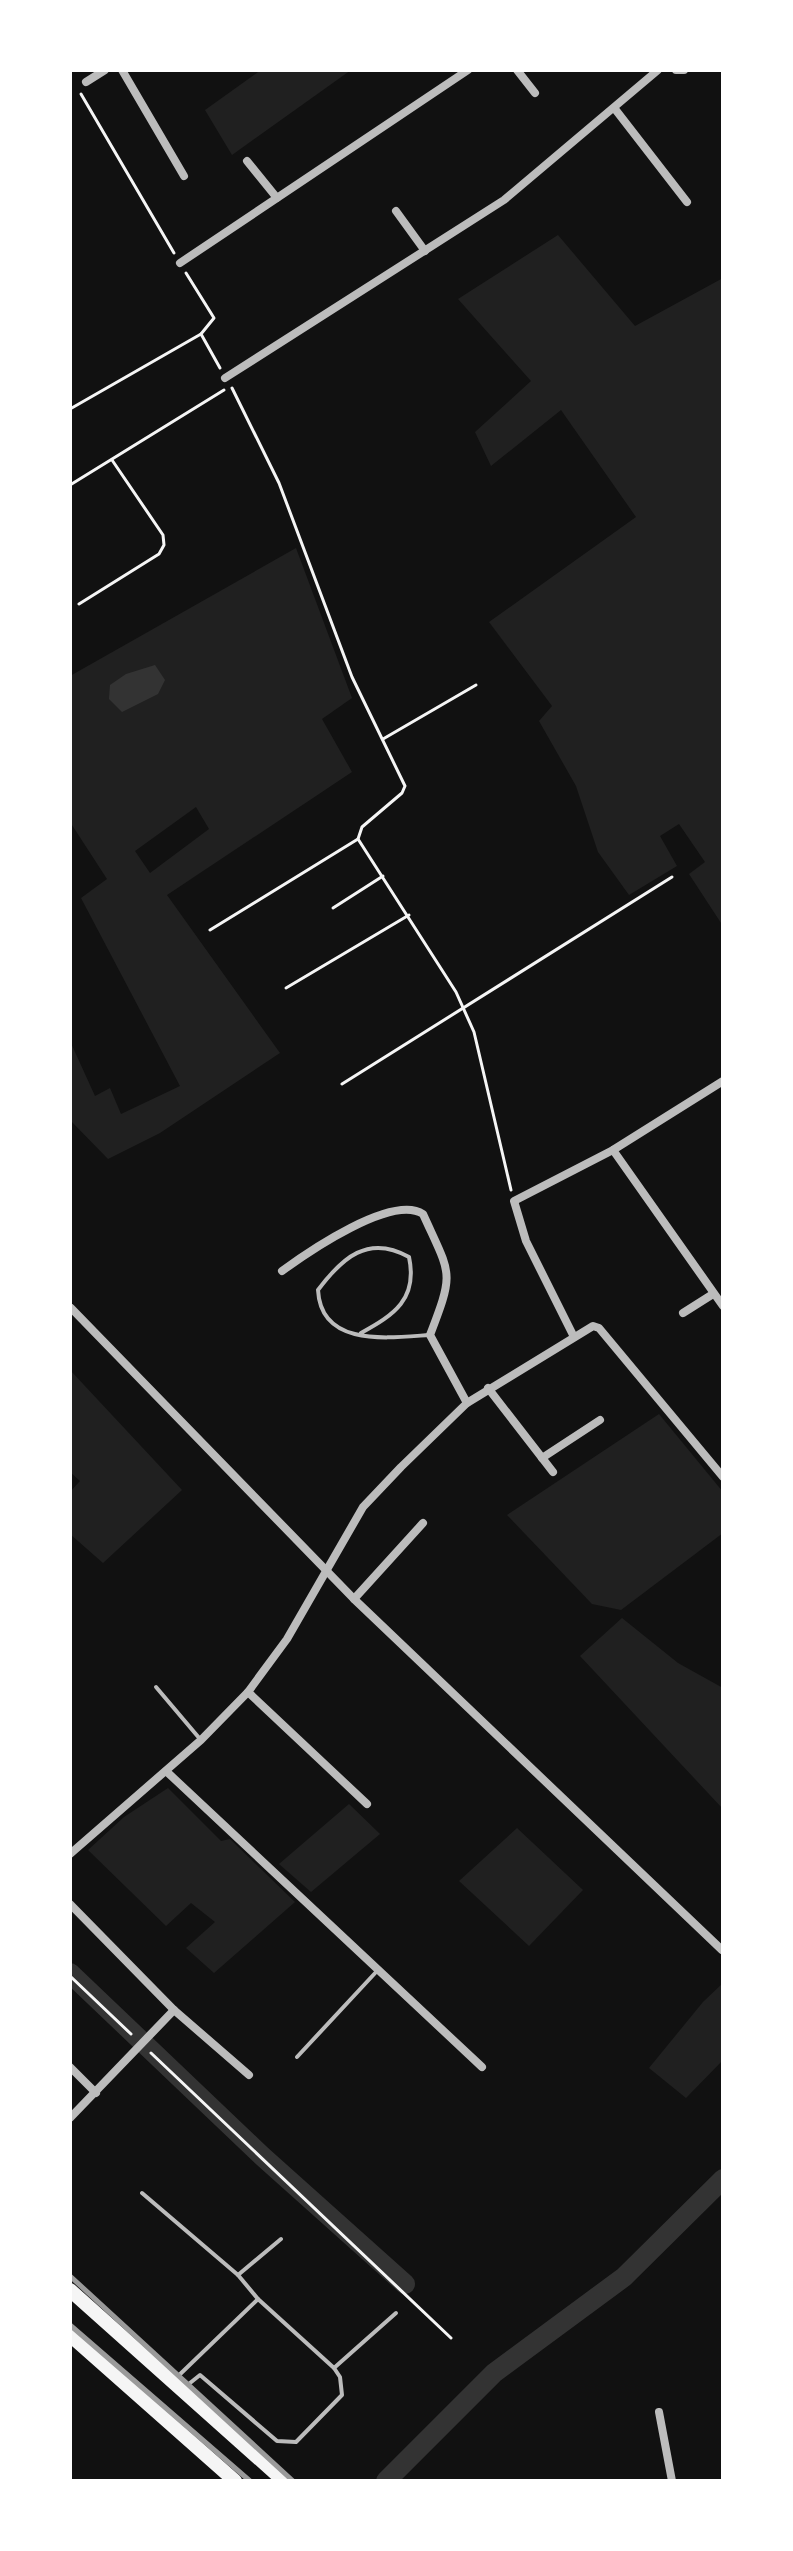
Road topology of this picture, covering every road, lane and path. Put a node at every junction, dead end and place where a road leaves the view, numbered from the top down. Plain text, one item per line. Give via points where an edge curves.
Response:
1 (105, 70) edge
2 (122, 70) edge
3 (468, 70) edge
4 (517, 70) edge
5 (658, 70) edge
6 (676, 70) edge
7 (684, 70) edge
8 (86, 82) dead end
9 (77, 88) dead end
10 (535, 93) dead end
11 (615, 109) junction
12 (247, 161) dead end
13 (184, 176) dead end
14 (277, 198) junction
15 (687, 202) dead end
16 (396, 211) dead end
17 (425, 251) junction
18 (180, 263) junction
19 (201, 334) junction
20 (228, 382) junction
21 (70, 409) edge
22 (112, 460) junction
23 (70, 485) edge
24 (79, 604) dead end
25 (476, 685) dead end
26 (382, 739) junction
27 (358, 839) junction
28 (383, 876) junction
29 (672, 877) dead end
30 (333, 908) dead end
31 (409, 915) junction
32 (210, 930) dead end
33 (286, 988) dead end
34 (463, 1008) junction
35 (723, 1081) edge
36 (342, 1084) dead end
37 (613, 1150) junction
38 (514, 1201) junction
39 (282, 1271) dead end
40 (713, 1294) junction
41 (723, 1306) edge
42 (71, 1308) edge
43 (683, 1313) dead end
44 (361, 1333) junction
45 (430, 1335) junction
46 (574, 1337) junction
47 (488, 1388) junction
48 (467, 1403) junction
49 (600, 1420) dead end
50 (542, 1458) junction
51 (553, 1472) dead end
52 (723, 1477) edge
53 (423, 1523) dead end
54 (326, 1571) junction
55 (354, 1599) junction
56 (156, 1687) dead end
57 (248, 1692) junction
58 (201, 1740) junction
59 (166, 1771) junction
60 (367, 1804) dead end
61 (70, 1853) edge
62 (70, 1904) edge
63 (722, 1950) edge
64 (378, 1969) junction
65 (70, 1976) edge
66 (174, 2010) junction
67 (142, 2044) junction
68 (297, 2057) dead end
69 (70, 2067) edge
70 (482, 2067) dead end
71 (249, 2075) dead end
72 (96, 2093) junction
73 (70, 2118) edge
74 (142, 2193) dead end
75 (281, 2239) dead end
76 (238, 2275) junction
77 (70, 2290) edge
78 (258, 2299) junction
79 (396, 2313) dead end
80 (70, 2335) edge
81 (451, 2338) dead end
82 (334, 2368) junction
83 (178, 2384) junction
84 (659, 2412) dead end
85 (235, 2481) edge
86 (284, 2481) edge
87 (672, 2481) edge

1 - 8 street
2 - 13 street
3 - 14 street
4 - 10 street
5 - 11 street
6 - 7 street
9 - 18 path
11 - 15 street
11 - 17 street via 504,200
12 - 14 street
14 - 18 street
16 - 17 street
17 - 20 street
18 - 19 path via 214,318
19 - 20 path
19 - 21 path
20 - 22 path
20 - 26 path via 279,483 352,677
22 - 23 path
22 - 24 path via 163,535 164,545 159,554
25 - 26 path
26 - 27 path via 405,786 362,827
27 - 28 path
27 - 32 path
28 - 30 path
28 - 31 path
29 - 34 path
31 - 33 path
31 - 34 path
34 - 36 path
34 - 38 path via 489,1083
35 - 37 street
37 - 38 street
37 - 40 street
38 - 46 street via 526,1241
39 - 45 street via 343,1231 395,1211 417,1210 448,1271 446,1293
40 - 41 street
40 - 43 street
42 - 54 street
44 - 44 lane via 328,1323 318,1290 348,1256 393,1248 409,1257 410,1290 393,1316
44 - 45 lane via 392,1338
45 - 48 street
46 - 47 street
46 - 52 street via 599,1328
47 - 48 street
47 - 50 street
48 - 54 street via 363,1507
49 - 50 street
50 - 51 street
53 - 55 street
54 - 55 street
54 - 57 street via 287,1639
55 - 63 street
56 - 58 lane
57 - 58 street
57 - 60 street
58 - 59 street
59 - 61 street
59 - 64 street
62 - 66 street
64 - 68 lane
64 - 70 street
65 - 67 path
66 - 67 street
66 - 71 street
67 - 72 street
67 - 81 path
69 - 72 street
72 - 73 street
74 - 76 lane
75 - 76 lane
76 - 78 lane
77 - 83 main road
78 - 82 lane
78 - 83 lane
79 - 82 lane
80 - 85 main road
82 - 83 lane via 342,2395 301,2439 290,2443 277,2441 200,2375
83 - 86 main road
84 - 87 street

